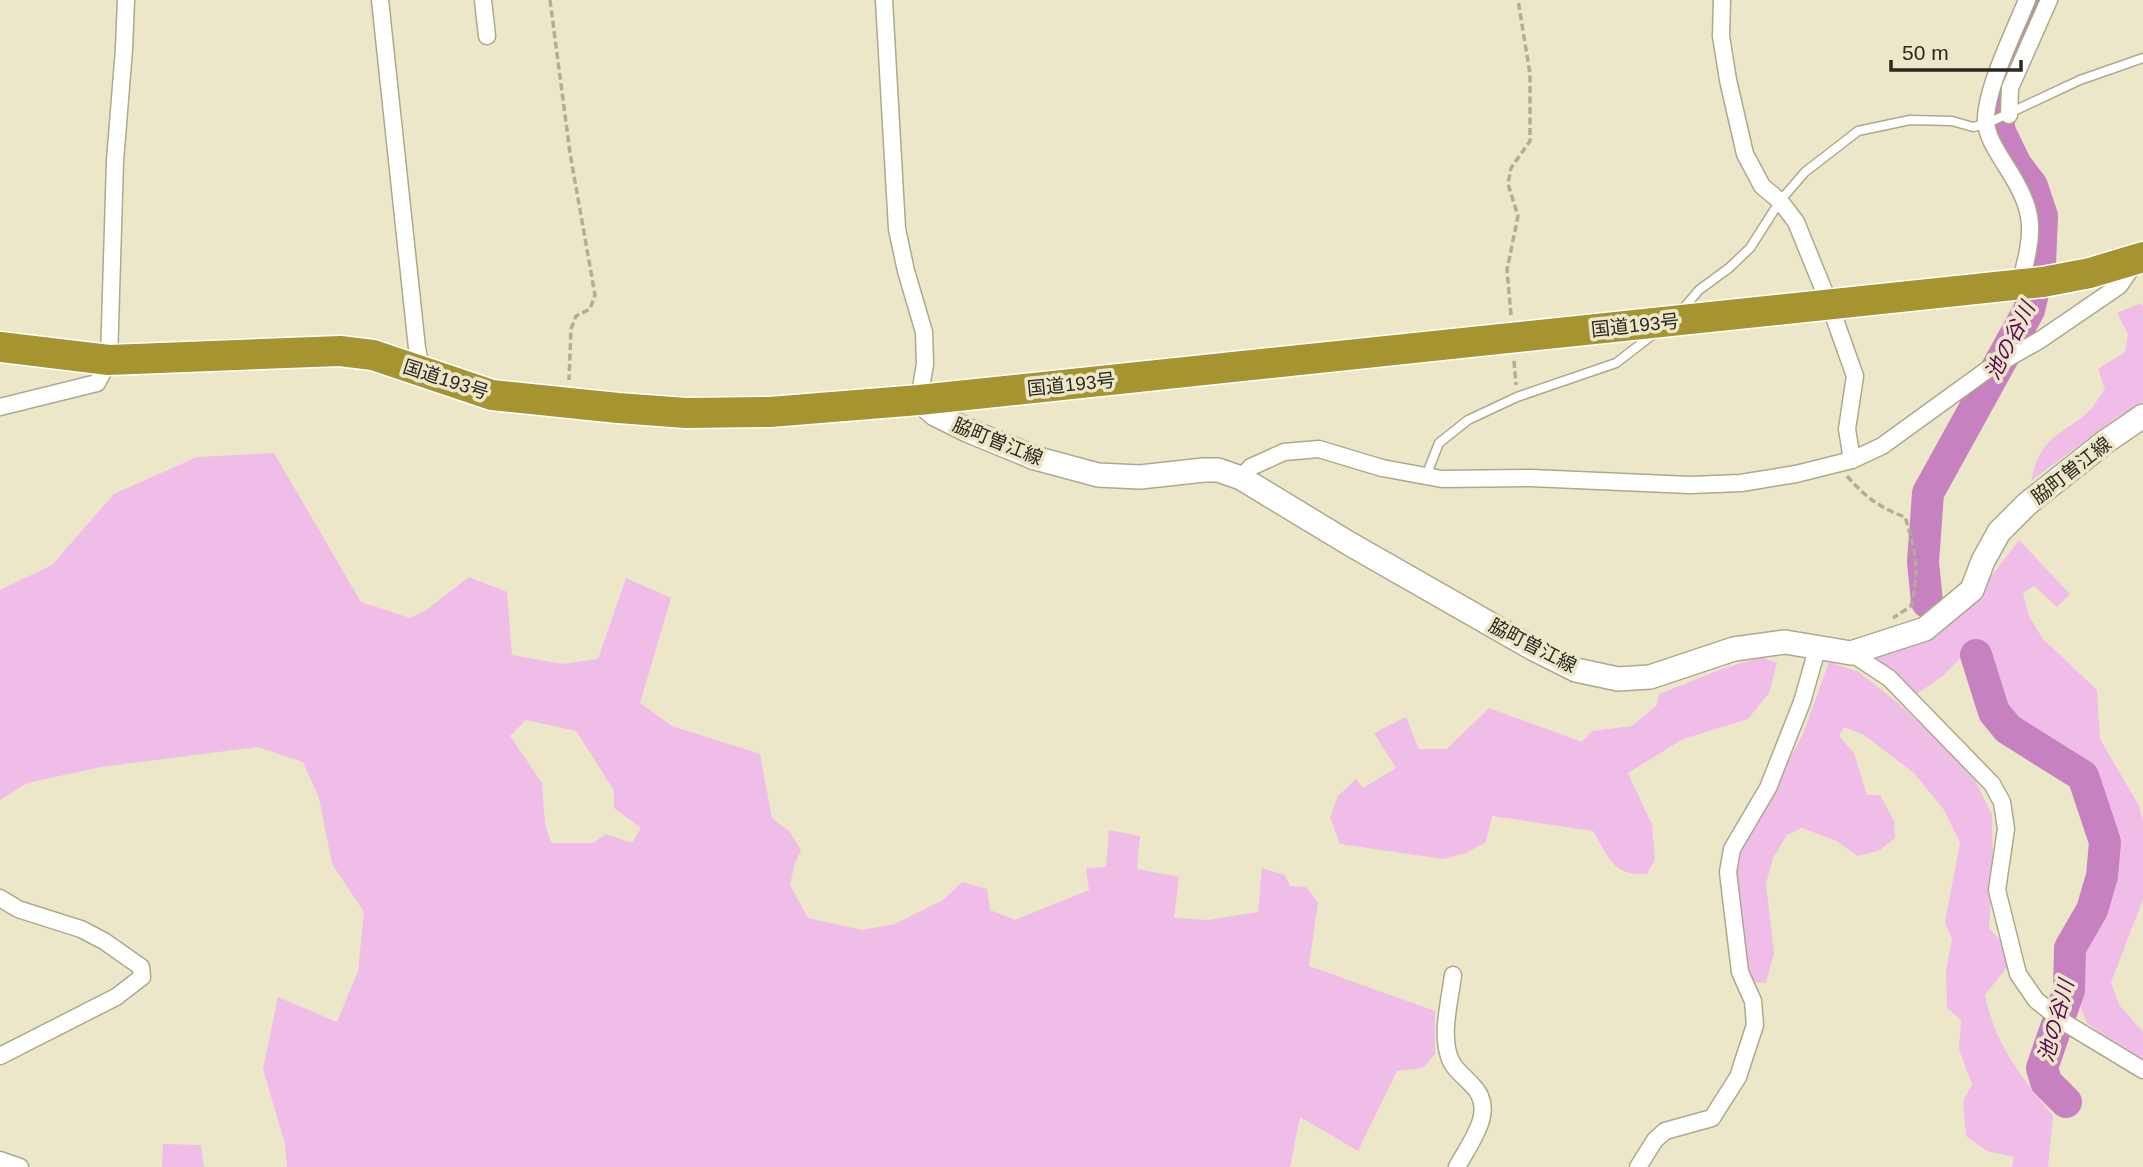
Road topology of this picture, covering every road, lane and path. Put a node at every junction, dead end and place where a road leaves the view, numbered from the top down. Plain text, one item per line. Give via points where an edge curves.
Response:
1 (126, 0) edge
2 (380, 0) edge
3 (482, 0) edge
4 (550, 0) edge
5 (884, 0) edge
6 (1518, 0) edge
7 (1722, 0) edge
8 (2027, 0) edge
9 (2049, 0) edge
10 (487, 36) dead end
11 (2143, 58) edge
12 (2007, 116) junction
13 (1990, 122) junction
14 (1780, 201) junction
15 (2140, 258) edge
16 (2030, 283) junction
17 (1829, 303) junction
18 (1673, 321) junction
19 (1513, 338) junction
20 (0, 347) edge
21 (109, 359) junction
22 (422, 372) junction
23 (1517, 397) junction
24 (919, 400) junction
25 (569, 403) junction
26 (0, 407) edge
27 (2143, 416) edge
28 (1845, 462) junction
29 (1426, 476) junction
30 (1241, 478) junction
31 (1889, 620) dead end
32 (1818, 646) junction
33 (1852, 653) junction
34 (0, 898) edge
35 (1453, 975) dead end
36 (0, 1056) edge
37 (2143, 1070) edge
38 (0, 1160) edge
39 (20, 1167) edge
40 (1457, 1167) edge
41 (1638, 1167) edge

1 - 21 street
2 - 22 street
3 - 10 street
4 - 25 path via 595,295 590,309 576,316 571,329
5 - 24 street via 897,229 924,332
6 - 19 path via 1530,74 1530,141 1511,168 1508,184 1518,216 1507,270
7 - 14 street via 1724,58 1745,154 1762,186
8 - 13 street via 1993,86
9 - 12 street via 2010,88
11 - 12 lane via 2080,80
12 - 13 lane
13 - 14 lane via 1973,127 1952,121 1910,120 1858,131 1805,172
13 - 16 street via 1993,146 2029,214
14 - 17 street via 1796,222
14 - 18 lane via 1750,248 1699,290
15 - 16 highway, 国道193号 via 2090,273
15 - 28 street via 2119,286 1987,370 1882,446
16 - 17 highway, 国道193号
17 - 18 highway, 国道193号
17 - 28 street via 1855,376
18 - 19 highway, 国道193号
18 - 23 lane via 1616,363
19 - 23 path
19 - 24 highway, 国道193号
20 - 21 highway, 国道193号
21 - 22 highway, 国道193号 via 340,351 373,355
21 - 26 street via 97,383
22 - 25 highway, 国道193号 via 492,395
23 - 29 lane via 1468,420 1439,443
24 - 25 highway, 国道193号 via 770,412 686,413
24 - 30 main road, 脇町曽江線 via 967,430 1035,458 1098,475 1140,477 1218,470
27 - 33 main road, 脇町曽江線 via 2027,504 1999,532 1972,590 1949,610 1925,629
28 - 29 street via 1741,483 1690,485
28 - 31 path via 1865,496 1905,517 1915,547 1917,580 1911,606
29 - 30 street via 1319,449 1284,452 1251,467
30 - 32 main road, 脇町曽江線 via 1576,670 1618,679 1650,677 1734,649 1785,642
32 - 33 main road, 脇町曽江線
32 - 41 street via 1802,702 1768,788 1732,849 1728,872 1740,971 1753,1001 1755,1025 1738,1077 1712,1118 1665,1131
33 - 37 street via 1889,678 1992,784 2002,802 2006,829 1997,890 2018,974 2036,1000
34 - 36 street via 104,941 141,967 142,976 116,997
35 - 40 street via 1448,1054 1452,1065 1479,1091 1484,1116
38 - 39 street

